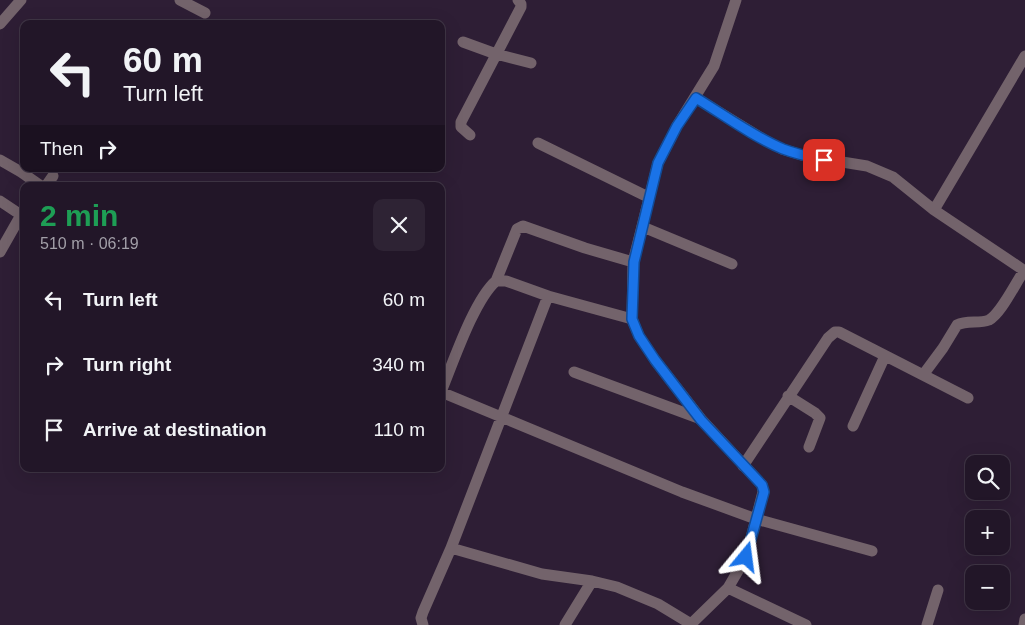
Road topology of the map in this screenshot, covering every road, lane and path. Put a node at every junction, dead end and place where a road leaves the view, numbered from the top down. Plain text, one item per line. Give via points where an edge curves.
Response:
1 (21, 0) edge
2 (180, 0) edge
3 (518, 0) edge
4 (736, 0) edge
5 (205, 13) dead end
6 (0, 24) edge
7 (463, 42) dead end
8 (496, 54) junction
9 (1025, 56) edge
10 (531, 63) dead end
11 (696, 98) junction
12 (470, 135) dead end
13 (538, 143) dead end
14 (0, 160) edge
15 (20, 171) edge
16 (21, 172) edge
17 (53, 176) dead end
18 (35, 182) edge
19 (49, 182) edge
20 (648, 197) junction
21 (0, 201) edge
22 (934, 210) junction
23 (20, 213) edge
24 (20, 217) edge
25 (643, 226) junction
26 (0, 252) edge
27 (634, 262) junction
28 (732, 264) dead end
29 (1024, 271) edge
30 (496, 281) junction
31 (548, 296) junction
32 (632, 319) junction
33 (885, 356) junction
34 (574, 372) dead end
35 (923, 375) junction
36 (445, 383) edge
37 (445, 394) edge
38 (788, 396) junction
39 (968, 398) dead end
40 (502, 416) junction
41 (701, 420) junction
42 (853, 426) dead end
43 (809, 447) dead end
44 (743, 466) junction
45 (756, 519) junction
46 (451, 548) junction
47 (872, 551) dead end
48 (592, 581) junction
49 (728, 588) junction
50 (938, 590) dead end
51 (1025, 619) edge
52 (691, 624) edge
53 (423, 625) edge
54 (566, 625) edge
55 (806, 625) edge
56 (926, 625) edge
57 (1024, 625) edge

1 - 6 street
2 - 5 street
3 - 8 street via 521,7
4 - 11 street via 714,66
7 - 8 street
8 - 10 street
8 - 12 street via 460,122 460,127
9 - 22 street
11 - 20 street via 658,163
11 - 22 street via 782,149 804,156 867,166 893,177
13 - 20 street
14 - 15 street
16 - 18 street
17 - 19 street
20 - 25 street
21 - 23 street
22 - 29 street
24 - 26 street
25 - 27 street
25 - 28 street
27 - 30 street via 523,226 517,230
27 - 32 street
29 - 35 street via 993,317 957,325
30 - 31 street via 506,281
30 - 36 street via 478,305
31 - 32 street
31 - 40 street
32 - 41 street via 655,360
33 - 35 street
33 - 38 street via 835,332
33 - 42 street
34 - 41 street
35 - 39 street
37 - 40 street
38 - 43 street via 820,418
38 - 44 street
40 - 45 street via 682,492
40 - 46 street
41 - 44 street
44 - 45 street via 762,485 764,492
45 - 47 street
45 - 49 street via 746,557
46 - 48 street via 542,574
46 - 53 street via 422,612
48 - 52 street via 646,598
48 - 54 street
49 - 52 street
49 - 55 street
50 - 56 street
51 - 57 street

